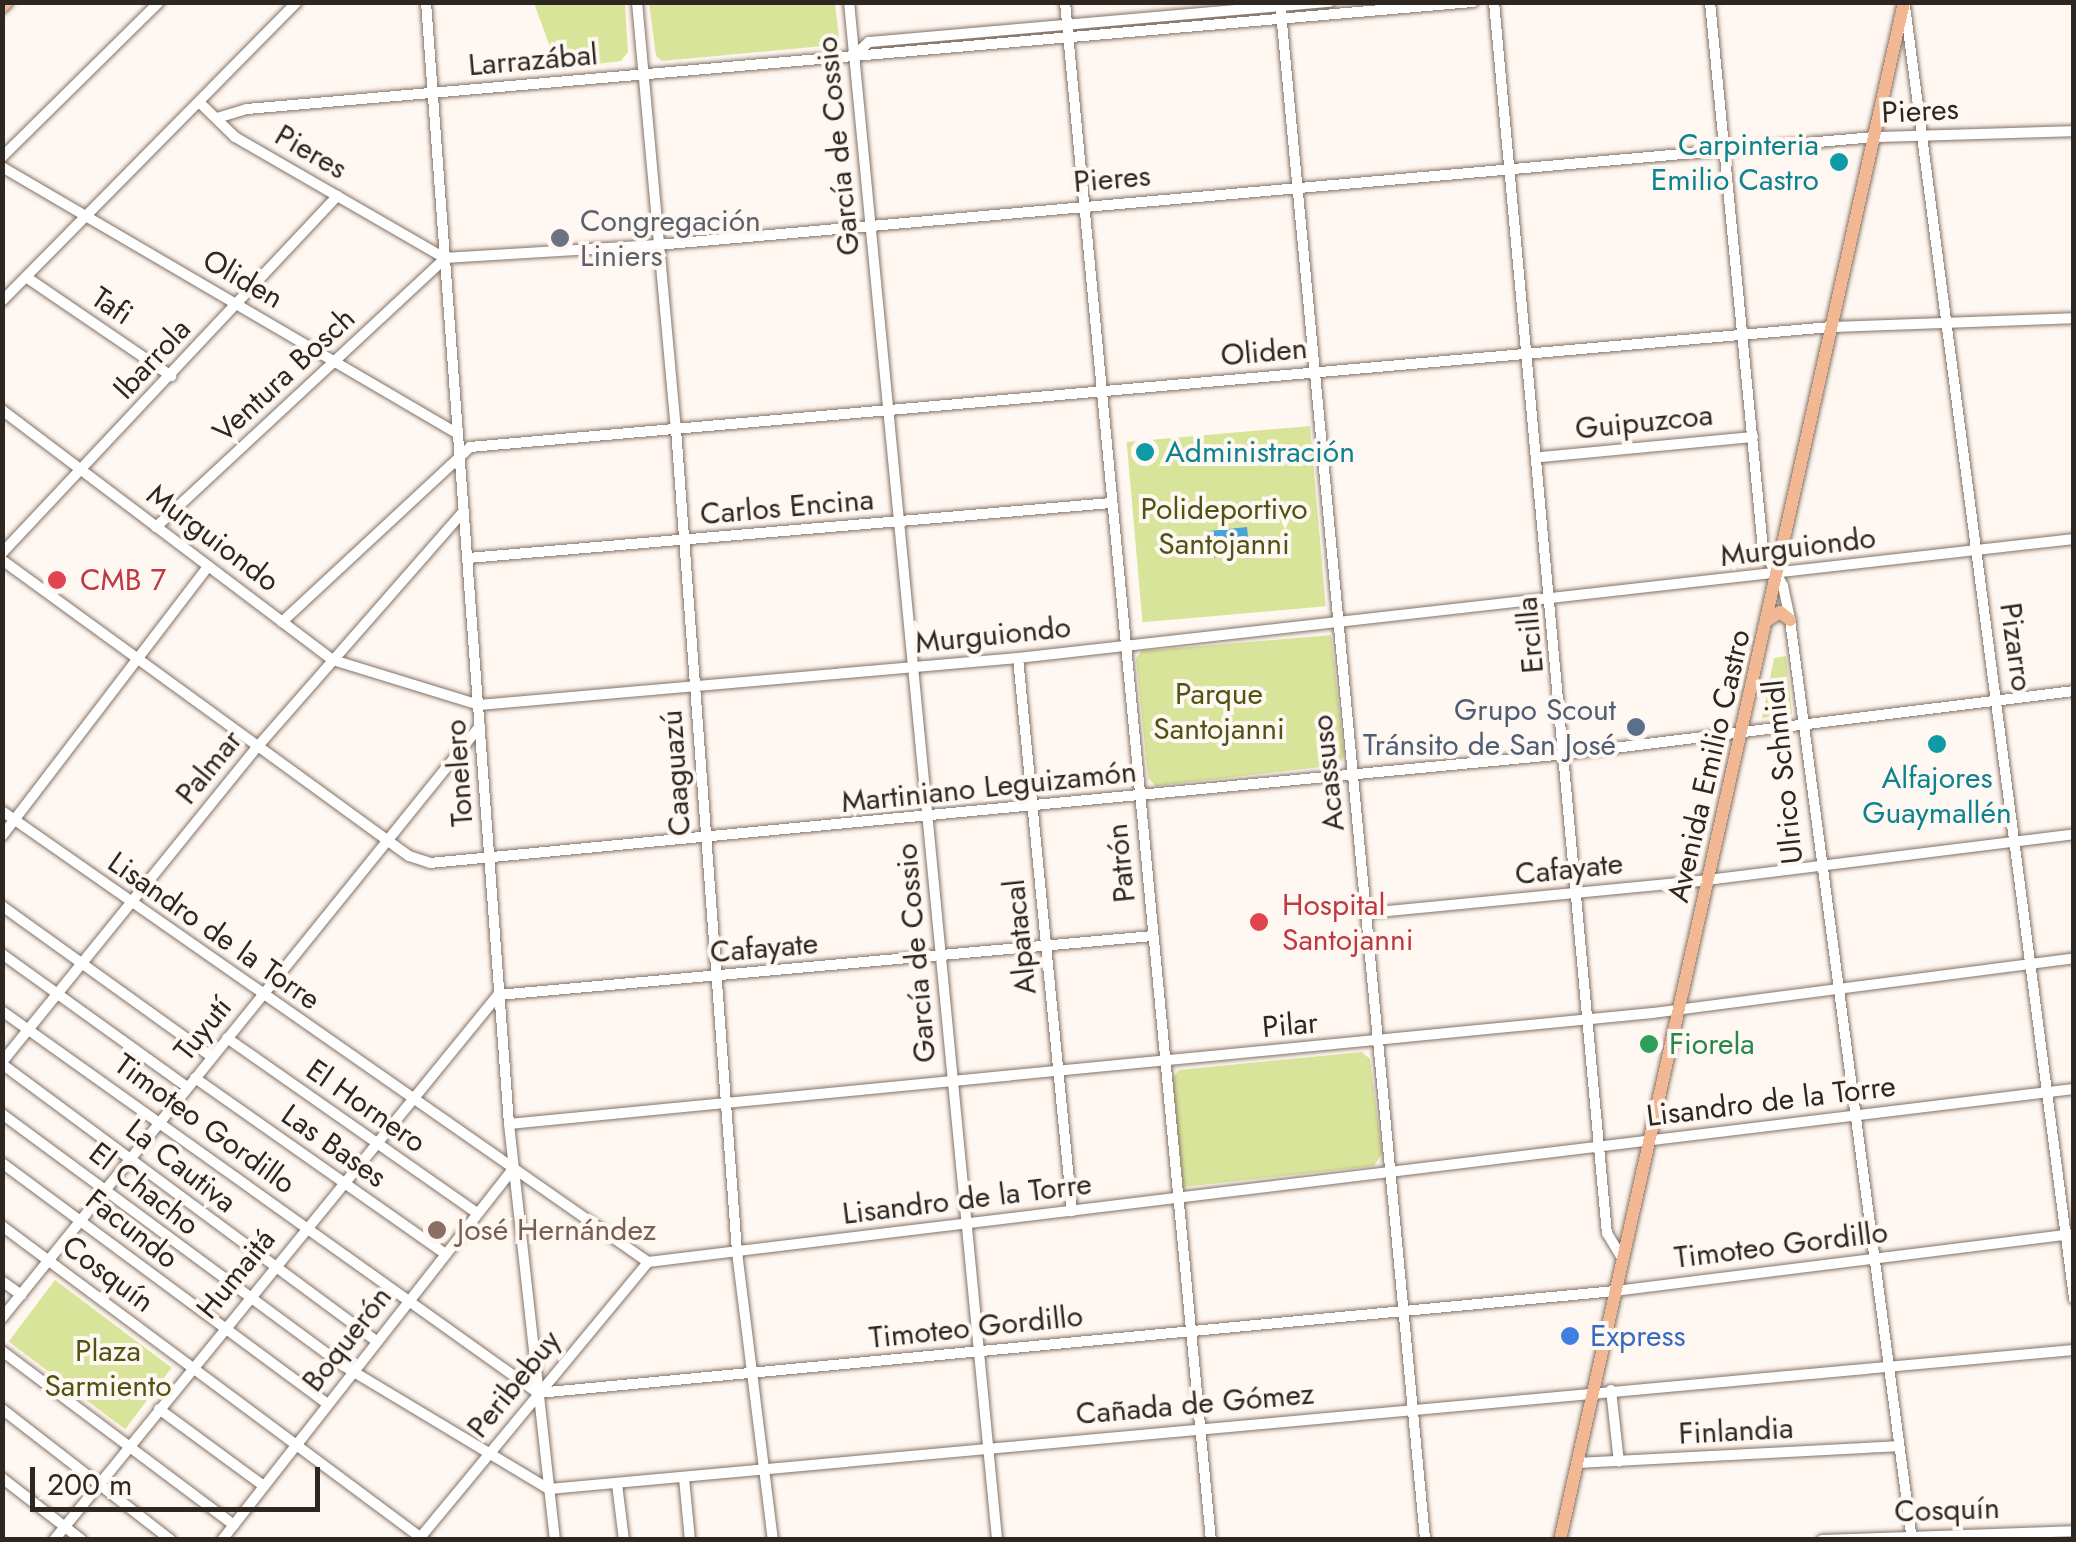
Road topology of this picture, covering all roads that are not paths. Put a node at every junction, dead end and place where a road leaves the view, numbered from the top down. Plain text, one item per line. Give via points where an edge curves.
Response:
1 (159, 2) edge
2 (298, 2) edge
3 (426, 2) edge
4 (637, 2) edge
5 (849, 2) edge
6 (1065, 2) edge
7 (1330, 2) edge
8 (1473, 2) edge
9 (1494, 2) edge
10 (1710, 2) edge
11 (1904, 2) edge
12 (1281, 10) edge
13 (1067, 25) junction
14 (1068, 38) junction
15 (855, 55) junction
16 (643, 75) junction
17 (433, 93) junction
18 (200, 102) junction
19 (217, 118) junction
20 (2074, 130) edge
21 (1925, 134) junction
22 (1875, 137) junction
23 (1724, 151) junction
24 (2, 157) edge
25 (2, 168) edge
26 (1512, 170) junction
27 (1298, 188) junction
28 (337, 196) junction
29 (1084, 206) junction
30 (87, 216) junction
31 (871, 226) junction
32 (657, 245) junction
33 (445, 258) junction
34 (26, 277) junction
35 (2, 300) edge
36 (237, 304) junction
37 (2074, 318) edge
38 (1948, 319) junction
39 (1832, 327) junction
40 (1745, 334) junction
41 (1532, 353) junction
42 (335, 362) junction
43 (1317, 372) junction
44 (171, 376) junction
45 (1101, 392) junction
46 (2, 410) edge
47 (889, 410) junction
48 (676, 429) junction
49 (458, 434) junction
50 (1752, 437) junction
51 (459, 450) junction
52 (1541, 457) junction
53 (82, 471) junction
54 (1111, 503) junction
55 (464, 511) junction
56 (900, 522) junction
57 (156, 527) junction
58 (2074, 539) edge
59 (684, 540) junction
60 (1978, 551) junction
61 (2, 556) edge
62 (468, 558) junction
63 (208, 567) junction
64 (1779, 575) junction
65 (1552, 600) junction
66 (1768, 620) junction
67 (1790, 620) junction
68 (282, 622) junction
69 (1338, 624) junction
70 (1124, 646) junction
71 (138, 657) junction
72 (1018, 658) junction
73 (333, 660) junction
74 (914, 668) junction
75 (695, 686) junction
76 (2074, 691) edge
77 (1998, 700) junction
78 (479, 704) junction
79 (480, 725) junction
80 (1804, 727) junction
81 (1742, 735) junction
82 (259, 746) junction
83 (1566, 754) junction
84 (1354, 776) junction
85 (1139, 798) junction
86 (1032, 809) junction
87 (2, 812) edge
88 (15, 820) junction
89 (928, 820) junction
90 (2074, 834) edge
91 (2, 836) edge
92 (706, 838) junction
93 (386, 839) junction
94 (2016, 842) junction
95 (490, 858) junction
96 (1819, 866) junction
97 (1707, 880) junction
98 (1578, 893) junction
99 (131, 903) junction
100 (2, 906) edge
101 (1367, 913) junction
102 (1154, 936) junction
103 (1045, 947) junction
104 (2, 954) edge
105 (941, 958) junction
106 (2074, 958) edge
107 (82, 963) junction
108 (2030, 963) junction
109 (717, 977) junction
110 (1834, 991) junction
111 (58, 994) junction
112 (262, 995) junction
113 (498, 995) junction
114 (2, 1010) edge
115 (1678, 1010) junction
116 (1590, 1020) junction
117 (29, 1029) junction
118 (227, 1038) junction
119 (1377, 1042) junction
120 (212, 1056) junction
121 (1164, 1062) junction
122 (2, 1064) edge
123 (1060, 1072) junction
124 (953, 1082) junction
125 (191, 1083) junction
126 (2074, 1089) edge
127 (2046, 1092) junction
128 (410, 1098) junction
129 (726, 1104) junction
130 (2, 1114) edge
131 (1852, 1117) junction
132 (160, 1122) junction
133 (509, 1124) junction
134 (1650, 1141) junction
135 (374, 1142) junction
136 (1600, 1148) junction
137 (131, 1158) junction
138 (2, 1163) edge
139 (512, 1170) junction
140 (1390, 1174) junction
141 (342, 1182) junction
142 (106, 1188) junction
143 (1177, 1200) junction
144 (1072, 1211) junction
145 (477, 1213) junction
146 (82, 1220) junction
147 (966, 1224) junction
148 (2, 1226) edge
149 (306, 1227) junction
150 (2070, 1234) edge
151 (737, 1252) junction
152 (445, 1254) junction
153 (1871, 1258) junction
154 (1623, 1260) junction
155 (48, 1261) junction
156 (648, 1262) junction
157 (274, 1267) junction
158 (2, 1281) edge
159 (1616, 1291) junction
160 (21, 1295) junction
161 (248, 1298) junction
162 (2074, 1298) edge
163 (408, 1301) junction
164 (1404, 1311) junction
165 (2, 1318) edge
166 (224, 1329) junction
167 (1190, 1332) junction
168 (377, 1341) junction
169 (2074, 1350) edge
170 (2, 1351) edge
171 (979, 1351) junction
172 (1885, 1363) junction
173 (193, 1367) junction
174 (354, 1370) junction
175 (752, 1375) junction
176 (1611, 1390) junction
177 (1594, 1392) junction
178 (538, 1393) junction
179 (328, 1404) junction
180 (1412, 1408) junction
181 (2, 1409) edge
182 (159, 1409) junction
183 (1200, 1428) junction
184 (297, 1444) junction
185 (129, 1446) junction
186 (1896, 1446) junction
187 (988, 1449) junction
188 (489, 1453) junction
189 (1619, 1462) junction
190 (1578, 1464) junction
191 (763, 1470) junction
192 (2, 1478) edge
193 (684, 1478) junction
194 (99, 1483) junction
195 (617, 1484) junction
196 (264, 1486) junction
197 (550, 1490) junction
198 (234, 1525) junction
199 (65, 1526) junction
200 (2074, 1531) edge
201 (1912, 1538) edge
202 (421, 1539) edge
203 (54, 1540) edge
204 (82, 1540) edge
205 (172, 1540) edge
206 (222, 1540) edge
207 (555, 1540) edge
208 (624, 1540) edge
209 (690, 1540) edge
210 (772, 1540) edge
211 (997, 1540) edge
212 (1211, 1540) edge
213 (1425, 1540) edge
214 (1560, 1540) edge
215 (1822, 1540) edge

1 - 24 street
2 - 18 street
3 - 17 street, Tonelero
4 - 16 street, Caaguazú
5 - 15 street, García de Cossio
6 - 13 street, Patrón
7 - 12 street
8 - 12 street
9 - 26 street, Ercilla
10 - 23 street, Ulrico Schmidl
11 - 21 street, Pizarro
11 - 22 main road, Avenida Emilio Castro
12 - 13 street
12 - 14 street
12 - 27 street, Acassuso
13 - 14 street, Patrón
13 - 15 street via 869,42
14 - 15 street
14 - 29 street, Patrón
15 - 16 street, Larrazábal
15 - 31 street, García de Cossio
16 - 17 street, Larrazábal
16 - 32 street, Caaguazú
17 - 19 street, Larrazábal via 247,109
17 - 33 street, Tonelero
18 - 19 street, Pieres
18 - 30 street
19 - 28 street, Pieres via 235,137
20 - 21 street, Pieres
21 - 22 street, Pieres
21 - 38 street, Pizarro
22 - 23 street, Pieres
22 - 39 main road, Avenida Emilio Castro
23 - 26 street, Pieres
23 - 40 street, Ulrico Schmidl
25 - 30 street, Oliden
26 - 27 street, Pieres
26 - 41 street, Ercilla
27 - 29 street, Pieres
27 - 43 street, Acassuso
28 - 33 street, Pieres
28 - 36 street, Ibarrola
29 - 31 street, Pieres
29 - 45 street, Patrón
30 - 34 street
30 - 36 street, Oliden
31 - 32 street, Pieres
31 - 47 street, García de Cossio
32 - 33 street, Pieres
32 - 48 street, Caaguazú
33 - 42 street, Ventura Bosch
33 - 49 street, Tonelero
34 - 35 street
34 - 44 street, Tafi
36 - 42 street, Oliden
36 - 44 street, Ibarrola
37 - 38 street, Oliden
38 - 39 street, Oliden
38 - 60 street, Pizarro
39 - 40 street, Oliden
39 - 64 main road, Avenida Emilio Castro
40 - 41 street, Oliden
40 - 50 street, Ulrico Schmidl
41 - 43 street, Oliden
41 - 52 street, Ercilla
42 - 49 street, Oliden
42 - 57 street, Ventura Bosch
43 - 45 street, Oliden
43 - 69 street, Acassuso
44 - 53 street, Ibarrola
45 - 47 street, Oliden
45 - 54 street, Patrón
46 - 53 street, Murguiondo
47 - 48 street, Oliden
47 - 56 street, García de Cossio
48 - 51 street, Oliden
48 - 59 street, Caaguazú
49 - 51 street, Tonelero
50 - 52 street, Guipuzcoa
50 - 64 street, Ulrico Schmidl via 1763,549
51 - 55 street, Tonelero
51 - 68 street
52 - 65 street, Ercilla
53 - 57 street, Murguiondo
53 - 61 street, Ibarrola
54 - 56 street, Carlos Encina
54 - 70 street, Patrón
55 - 62 street, Tonelero
55 - 73 street, Palmar
56 - 59 street, Carlos Encina
56 - 74 street, García de Cossio
57 - 63 street, Murguiondo
58 - 60 street, Murguiondo
59 - 62 street, Carlos Encina
59 - 75 street, Caaguazú
60 - 64 street, Murguiondo
60 - 77 street, Pizarro
61 - 71 street, Martiniano Leguizamón
62 - 78 street, Tonelero
63 - 68 street, Murguiondo
63 - 71 street
64 - 65 street, Murguiondo
64 - 66 main road, Avenida Emilio Castro
64 - 67 street, Ulrico Schmidl
65 - 69 street, Murguiondo
65 - 83 street, Ercilla
66 - 67 main road via 1780,612
66 - 81 main road, Avenida Emilio Castro
67 - 80 street, Ulrico Schmidl
68 - 73 street, Murguiondo
69 - 70 street, Murguiondo
69 - 84 street, Acassuso
70 - 72 street, Murguiondo
70 - 85 street, Patrón
71 - 82 street, Martiniano Leguizamón
71 - 88 street
72 - 74 street, Murguiondo
72 - 86 street, Alpatacal
73 - 78 street, Murguiondo
73 - 82 street, Palmar
74 - 75 street, Murguiondo
74 - 89 street, García de Cossio
75 - 78 street, Murguiondo
75 - 92 street, Caaguazú
76 - 77 street, Martiniano Leguizamón
77 - 80 street, Martiniano Leguizamón
77 - 94 street, Pizarro
78 - 79 street, Tonelero
79 - 93 street, Tuyutí
79 - 95 street, Tonelero
80 - 81 street, Martiniano Leguizamón
80 - 96 street, Ulrico Schmidl
81 - 83 street, Martiniano Leguizamón
81 - 97 main road, Avenida Emilio Castro
82 - 93 street, Martiniano Leguizamón
82 - 99 street, Palmar
83 - 84 street, Martiniano Leguizamón
83 - 98 street, Ercilla
84 - 85 street, Martiniano Leguizamón
84 - 101 street, Acassuso
85 - 86 street, Martiniano Leguizamón
85 - 102 street, Patrón
86 - 89 street, Martiniano Leguizamón
86 - 103 street, Alpatacal
87 - 88 street, Lisandro de la Torre
88 - 91 street
88 - 99 street, Lisandro de la Torre
89 - 92 street, Martiniano Leguizamón
89 - 105 street, García de Cossio
90 - 94 street, Cafayate
92 - 95 street, Martiniano Leguizamón
92 - 109 street, Caaguazú
93 - 95 street, Martiniano Leguizamón via 419,861
93 - 112 street, Tuyutí
94 - 96 street, Cafayate
94 - 108 street, Pizarro
95 - 113 street, Tonelero
96 - 97 street, Cafayate
96 - 110 street, Ulrico Schmidl
97 - 98 street, Cafayate
97 - 115 main road, Avenida Emilio Castro
98 - 101 street, Cafayate
98 - 116 street, Ercilla
99 - 107 street, Palmar
99 - 112 street, Lisandro de la Torre
100 - 107 street
101 - 119 street, Acassuso
102 - 103 street, Cafayate
102 - 121 street, Patrón
103 - 105 street, Cafayate
103 - 123 street, Alpatacal
104 - 111 street, Las Bases
105 - 109 street, Cafayate
105 - 124 street, García de Cossio
106 - 108 street, Pilar
107 - 111 street, Palmar
107 - 120 street
108 - 110 street, Pilar
108 - 127 street, Pizarro
109 - 113 street, Cafayate
109 - 129 street, Caaguazú
110 - 115 street, Pilar
110 - 131 street, Ulrico Schmidl
111 - 117 street, Palmar
111 - 125 street, Las Bases
112 - 118 street, Tuyutí
112 - 128 street, Lisandro de la Torre
113 - 128 street, Humaitá
113 - 133 street, Tonelero
114 - 117 street, Timoteo Gordillo
115 - 116 street, Pilar
115 - 134 main road, Avenida Emilio Castro
116 - 119 street, Pilar
116 - 136 street, Ercilla
117 - 122 street, Palmar
117 - 132 street, Timoteo Gordillo
118 - 120 street, Tuyutí
118 - 135 street, El Hornero
119 - 121 street, Pilar
119 - 140 street, Acassuso
120 - 125 street, Tuyutí
121 - 123 street, Pilar
121 - 143 street, Patrón
122 - 137 street, La Cautiva
123 - 124 street, Pilar
123 - 144 street, Alpatacal
124 - 129 street, Pilar
124 - 147 street, García de Cossio
125 - 132 street, Tuyutí
125 - 141 street, Las Bases
126 - 127 street, Lisandro de la Torre
127 - 131 street, Lisandro de la Torre
127 - 150 street, Pizarro
128 - 135 street, Humaitá
128 - 139 street, Lisandro de la Torre
129 - 133 street, Pilar
129 - 151 street, Caaguazú
130 - 142 street, El Chacho
131 - 134 street, Lisandro de la Torre
131 - 153 street, Ulrico Schmidl
132 - 137 street, Tuyutí
132 - 149 street, Timoteo Gordillo
133 - 139 street, Tonelero
134 - 136 street, Lisandro de la Torre
134 - 154 main road, Avenida Emilio Castro
135 - 141 street, Humaitá
135 - 145 street, El Hornero
136 - 140 street, Lisandro de la Torre
136 - 154 street, Ercilla via 1607,1234
137 - 142 street, Tuyutí
137 - 157 street, La Cautiva
138 - 146 street, Facundo
139 - 145 street, Boquerón
139 - 156 street, Lisandro de la Torre
139 - 178 street, Tonelero
140 - 143 street, Lisandro de la Torre
140 - 164 street, Acassuso
141 - 149 street, Humaitá
141 - 152 street, Las Bases
142 - 146 street, Tuyutí
142 - 161 street, El Chacho via 112,1200
143 - 144 street, Lisandro de la Torre
143 - 167 street, Patrón
144 - 147 street, Lisandro de la Torre
145 - 152 street, Boquerón
146 - 155 street, Tuyutí
146 - 166 street, Facundo
147 - 151 street, Lisandro de la Torre
147 - 171 street, García de Cossio
148 - 155 street, Cosquín
149 - 157 street, Humaitá
149 - 163 street, Timoteo Gordillo
150 - 153 street, Timoteo Gordillo
150 - 162 street, Pizarro
151 - 156 street, Lisandro de la Torre
151 - 175 street, Caaguazú
152 - 163 street, Boquerón
153 - 159 street, Timoteo Gordillo
153 - 172 street, Ulrico Schmidl
154 - 159 main road, Avenida Emilio Castro
155 - 160 street, Tuyutí
155 - 173 street, Cosquín
156 - 178 street, Peribebuy
157 - 161 street, Humaitá
157 - 168 street, La Cautiva
158 - 160 street
159 - 164 street, Timoteo Gordillo
159 - 177 main road, Avenida Emilio Castro
160 - 165 street, Tuyutí
161 - 166 street, Humaitá
161 - 174 street, El Chacho
163 - 168 street, Boquerón
163 - 178 street, Timoteo Gordillo
164 - 167 street, Timoteo Gordillo
164 - 180 street, Acassuso
166 - 173 street, Humaitá
166 - 179 street, Facundo
167 - 171 street, Timoteo Gordillo
167 - 183 street, Patrón
168 - 174 street, Boquerón
169 - 172 street, Cañada de Gómez
170 - 185 street
171 - 175 street, Timoteo Gordillo
171 - 187 street, García de Cossio
172 - 176 street, Cañada de Gómez
172 - 186 street, Ulrico Schmidl
173 - 182 street, Humaitá
173 - 184 street, Cosquín
174 - 179 street, Boquerón
174 - 188 street
175 - 178 street, Timoteo Gordillo
175 - 191 street, Caaguazú
176 - 177 street, Cañada de Gómez
176 - 189 street
177 - 180 street, Cañada de Gómez
177 - 190 main road, Avenida Emilio Castro
178 - 188 street, Peribebuy
178 - 197 street, Tonelero
179 - 184 street, Boquerón
180 - 183 street, Cañada de Gómez
180 - 213 street, Acassuso
181 - 194 street
182 - 185 street, Humaitá
182 - 196 street
183 - 187 street, Cañada de Gómez
183 - 212 street, Patrón
184 - 196 street, Boquerón
184 - 202 street, Cosquín
185 - 194 street, Humaitá
185 - 198 street
186 - 189 street, Finlandia
186 - 201 street, Ulrico Schmidl
187 - 191 street, Cañada de Gómez
187 - 211 street, García de Cossio
188 - 197 street
188 - 202 street, Peribebuy
189 - 190 street, Finlandia
190 - 214 main road, Avenida Emilio Castro
191 - 193 street, Cañada de Gómez
191 - 210 street, Caaguazú
192 - 199 street
193 - 195 street, Cañada de Gómez
193 - 209 street
194 - 199 street, Humaitá
194 - 205 street
195 - 197 street, Cañada de Gómez
195 - 208 street
196 - 198 street, Boquerón
197 - 207 street, Tonelero
198 - 206 street, Boquerón
199 - 203 street, Humaitá
199 - 204 street
200 - 201 street, Cosquín
201 - 215 street, Cosquín

